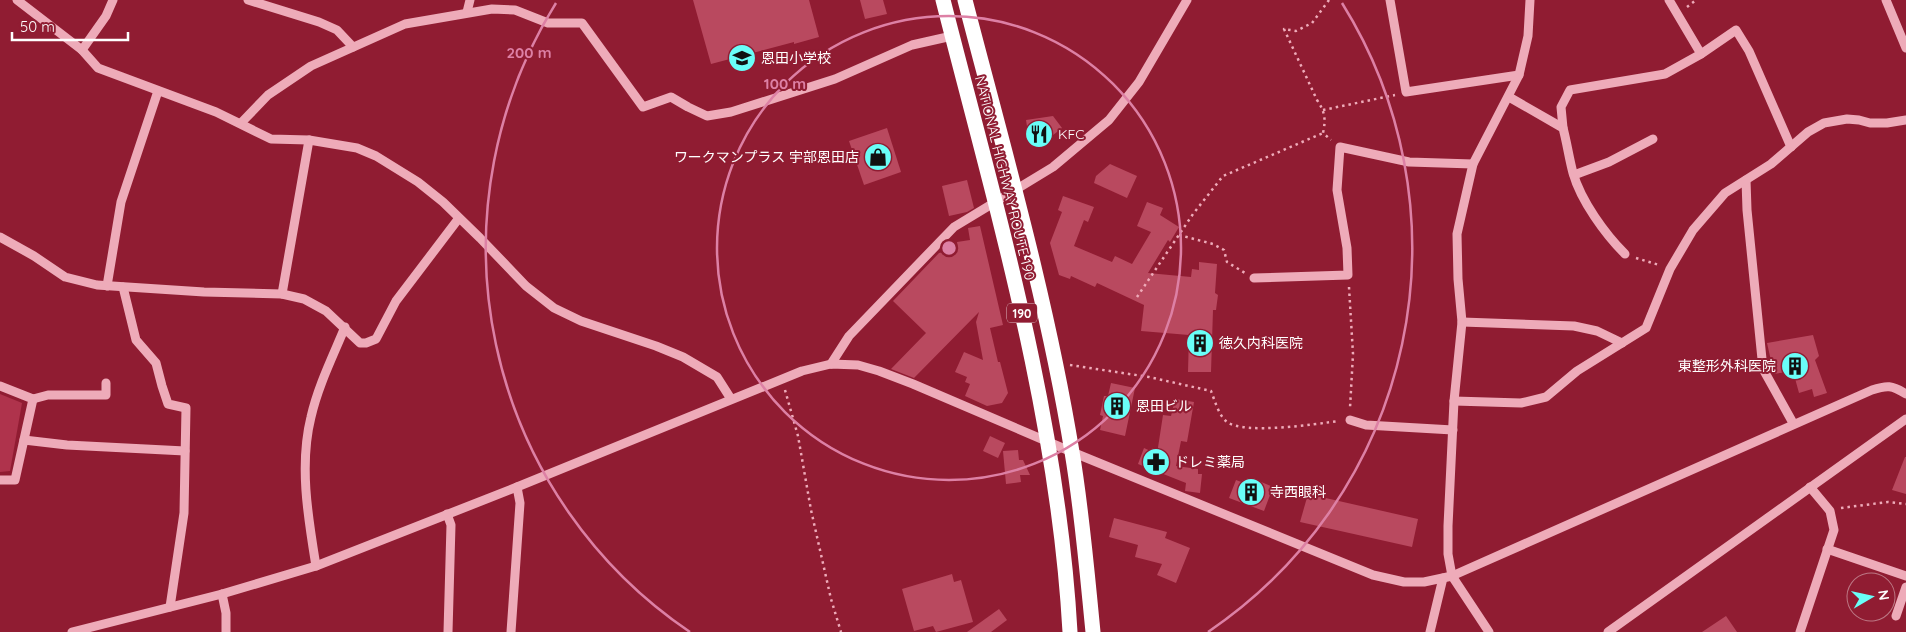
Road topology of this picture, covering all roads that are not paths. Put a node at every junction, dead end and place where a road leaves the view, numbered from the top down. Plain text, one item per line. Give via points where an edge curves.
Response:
1 (17, 0) edge
2 (113, 0) edge
3 (248, 0) edge
4 (470, 0) edge
5 (943, 0) edge
6 (965, 0) edge
7 (1187, 0) edge
8 (1390, 0) edge
9 (1530, 0) edge
10 (1669, 0) edge
11 (1886, 0) edge
12 (467, 12) junction
13 (952, 36) junction
14 (353, 47) junction
15 (1906, 48) edge
16 (82, 50) junction
17 (1701, 54) junction
18 (1520, 75) junction
19 (158, 91) junction
20 (1508, 97) junction
21 (1906, 120) edge
22 (241, 123) junction
23 (1563, 128) junction
24 (1653, 139) dead end
25 (309, 140) junction
26 (1791, 147) junction
27 (1473, 164) junction
28 (1574, 175) junction
29 (1746, 180) junction
30 (1014, 190) junction
31 (996, 201) junction
32 (459, 218) junction
33 (0, 237) edge
34 (1625, 254) road end
35 (1254, 278) road end
36 (107, 286) junction
37 (123, 287) junction
38 (282, 294) junction
39 (1462, 322) junction
40 (345, 327) junction
41 (1622, 343) junction
42 (831, 364) junction
43 (106, 382) dead end
44 (0, 386) edge
45 (1906, 394) edge
46 (33, 399) junction
47 (731, 399) junction
48 (1454, 401) junction
49 (1906, 419) edge
50 (1350, 420) road end
51 (1794, 424) junction
52 (1453, 430) junction
53 (24, 440) junction
54 (1047, 440) junction
55 (185, 451) junction
56 (1072, 452) junction
57 (0, 480) edge
58 (1810, 486) junction
59 (516, 487) junction
60 (448, 514) junction
61 (1827, 549) junction
62 (316, 566) junction
63 (1452, 576) junction
64 (1906, 576) edge
65 (1443, 578) junction
66 (1906, 587) edge
67 (222, 594) junction
68 (170, 607) junction
69 (1896, 616) dead end
70 (72, 632) edge
71 (226, 632) edge
72 (448, 632) edge
73 (511, 632) edge
74 (1070, 632) edge
75 (1093, 632) edge
76 (1430, 632) edge
77 (1489, 632) edge
78 (1608, 632) edge
79 (1800, 632) edge

1 - 16 street
2 - 16 street
3 - 14 street via 338,30
4 - 12 street
5 - 13 highway, NATIONAL HIGHWAY ROUTE 190 / 190
6 - 30 highway, NATIONAL HIGHWAY ROUTE 190 / 190
7 - 30 street via 1139,82 1109,120 1053,167
8 - 18 street via 1406,92
9 - 18 street via 1528,36
10 - 17 street
11 - 15 street
12 - 13 street via 515,10 548,23 582,24 643,107 671,97 707,116 731,112 835,79 912,45
12 - 14 street via 405,24
13 - 31 highway, NATIONAL HIGHWAY ROUTE 190 / 190
14 - 22 street via 311,66 268,95
16 - 19 street via 98,68
17 - 23 street via 1665,74 1570,90 1561,107
17 - 26 street via 1736,30
18 - 20 street
19 - 22 street
19 - 36 street via 121,202
20 - 23 street
20 - 27 street
21 - 26 street via 1870,123 1846,119 1824,124 1808,132
22 - 25 street via 272,139
23 - 28 street
24 - 28 street via 1609,162
25 - 32 street via 357,148 376,156 418,182
25 - 38 street
26 - 29 street
27 - 35 street via 1409,162 1340,147 1336,190 1347,248 1348,275
27 - 39 street via 1457,234
28 - 34 street via 1592,214
29 - 41 street via 1725,193 1693,230 1670,269 1646,328
29 - 51 street via 1763,369
30 - 31 street
30 - 56 highway, NATIONAL HIGHWAY ROUTE 190 / 190
31 - 42 street via 954,227 850,336
31 - 54 highway, NATIONAL HIGHWAY ROUTE 190 / 190
32 - 40 street via 396,301 376,338 360,343
32 - 47 street via 526,286 554,308 581,321 683,357 717,377
33 - 36 street via 65,277
36 - 37 street
37 - 38 street
37 - 55 street via 136,340 156,362 168,404 186,408
38 - 40 street via 304,299
39 - 41 street via 1574,326 1597,331
39 - 48 street
40 - 62 street via 319,390 306,447 309,524
41 - 48 street via 1576,372 1546,397 1521,403
42 - 47 street via 802,371
42 - 54 street via 858,365 879,372
43 - 46 street via 106,395 48,395
44 - 46 street
45 - 51 street via 1886,385
46 - 53 street
47 - 59 street
48 - 52 street
49 - 58 street
50 - 52 street via 1366,425
51 - 63 street
52 - 63 street via 1448,526
53 - 55 street
53 - 57 street via 15,480
54 - 56 street
54 - 74 highway, NATIONAL HIGHWAY ROUTE 190 / 190 via 1063,546
55 - 68 street via 184,513
56 - 65 street via 1373,575 1404,582
56 - 75 highway, NATIONAL HIGHWAY ROUTE 190 / 190
58 - 61 street via 1830,511 1834,530
58 - 78 street
59 - 60 street
59 - 73 street via 520,502
60 - 62 street
60 - 72 street via 451,525
61 - 64 street
61 - 79 street
62 - 67 street
63 - 65 street
63 - 77 street
65 - 76 street
66 - 69 street
67 - 68 street
67 - 71 street
68 - 70 street

